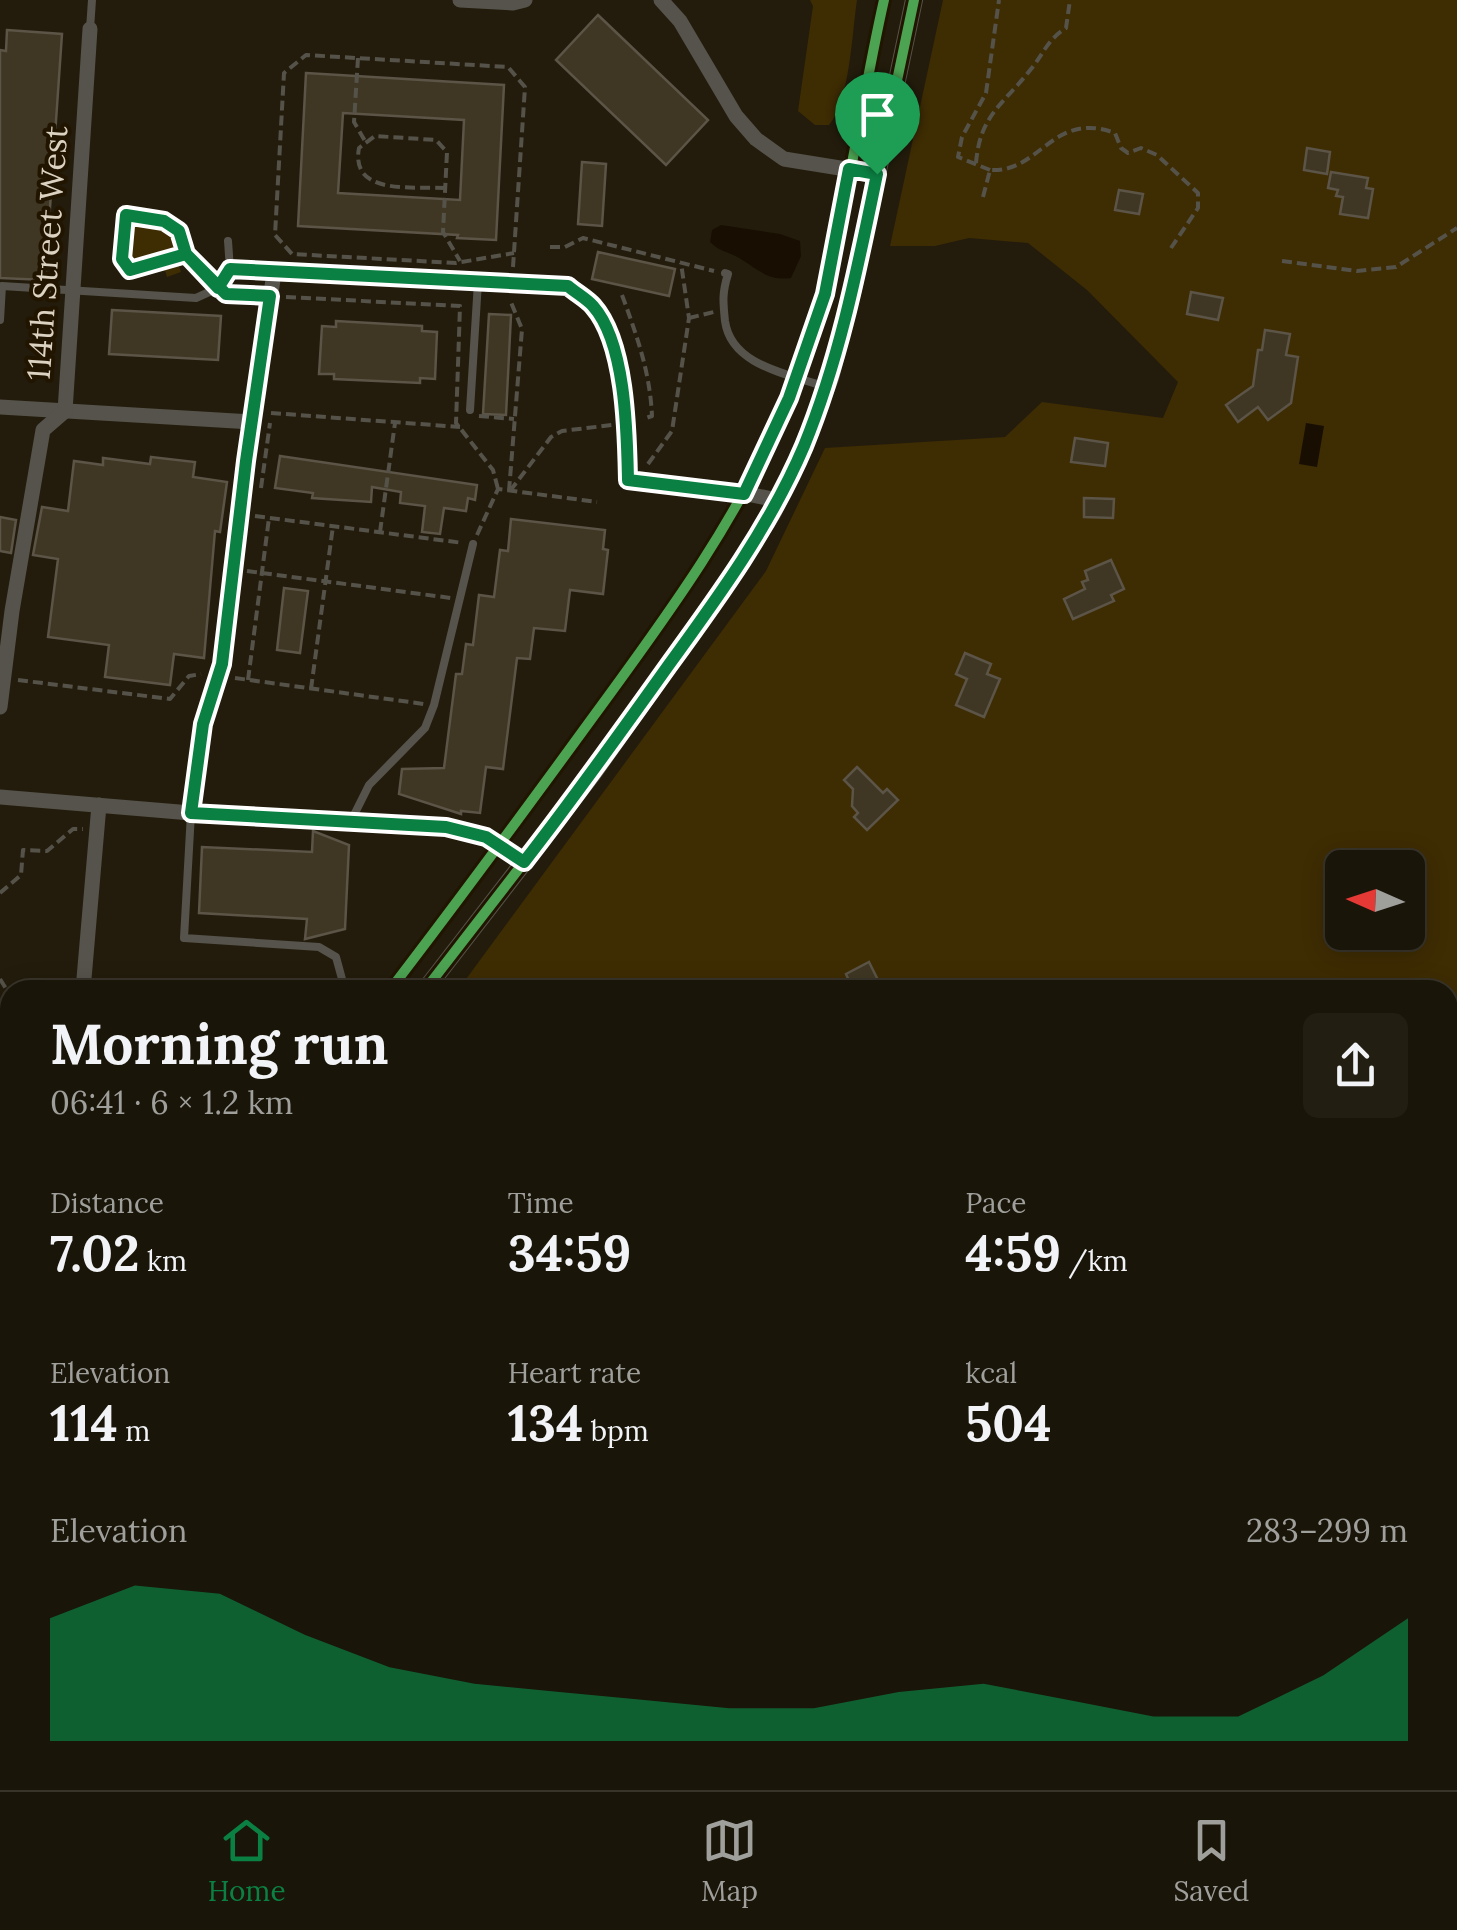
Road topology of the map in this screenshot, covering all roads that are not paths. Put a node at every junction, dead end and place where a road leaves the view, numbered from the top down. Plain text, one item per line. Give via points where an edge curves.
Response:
1 (92, 0) edge
2 (460, 0) edge
3 (525, 0) edge
4 (661, 0) edge
5 (914, 0) edge
6 (90, 30) joint
7 (877, 174) junction
8 (228, 241) dead end
9 (230, 269) junction
10 (725, 273) road end
11 (274, 274) junction
12 (478, 282) junction
13 (72, 289) junction
14 (0, 320) edge
15 (826, 387) junction
16 (0, 407) edge
17 (470, 410) road end
18 (64, 411) junction
19 (252, 422) junction
20 (778, 500) junction
21 (474, 544) road end
22 (0, 708) edge
23 (0, 797) edge
24 (100, 805) junction
25 (191, 813) junction
26 (351, 822) junction
27 (524, 862) junction
28 (84, 980) edge
29 (342, 980) edge
30 (433, 980) edge

1 - 6 lane
2 - 3 street
4 - 7 street via 756,139 784,159
5 - 7 street
6 - 13 street, 114th Street West
7 - 15 street
8 - 9 lane
9 - 11 lane
9 - 13 lane via 218,288 196,298
10 - 15 lane via 720,300 727,336 738,351
11 - 12 street
11 - 19 street
12 - 17 lane
12 - 20 street via 568,286 594,307 626,397 628,480
13 - 14 lane via 2,286
13 - 18 street, 114th Street West
15 - 20 street
16 - 18 street
18 - 19 street
18 - 22 street, 114th Street West via 43,430
19 - 25 street via 222,664 203,724
20 - 27 street via 728,582
21 - 26 lane via 425,728 369,786
23 - 24 street
24 - 25 street
24 - 28 street
25 - 26 street
25 - 29 lane via 184,938 319,946 336,957
26 - 27 street via 446,827 486,837
27 - 30 street

